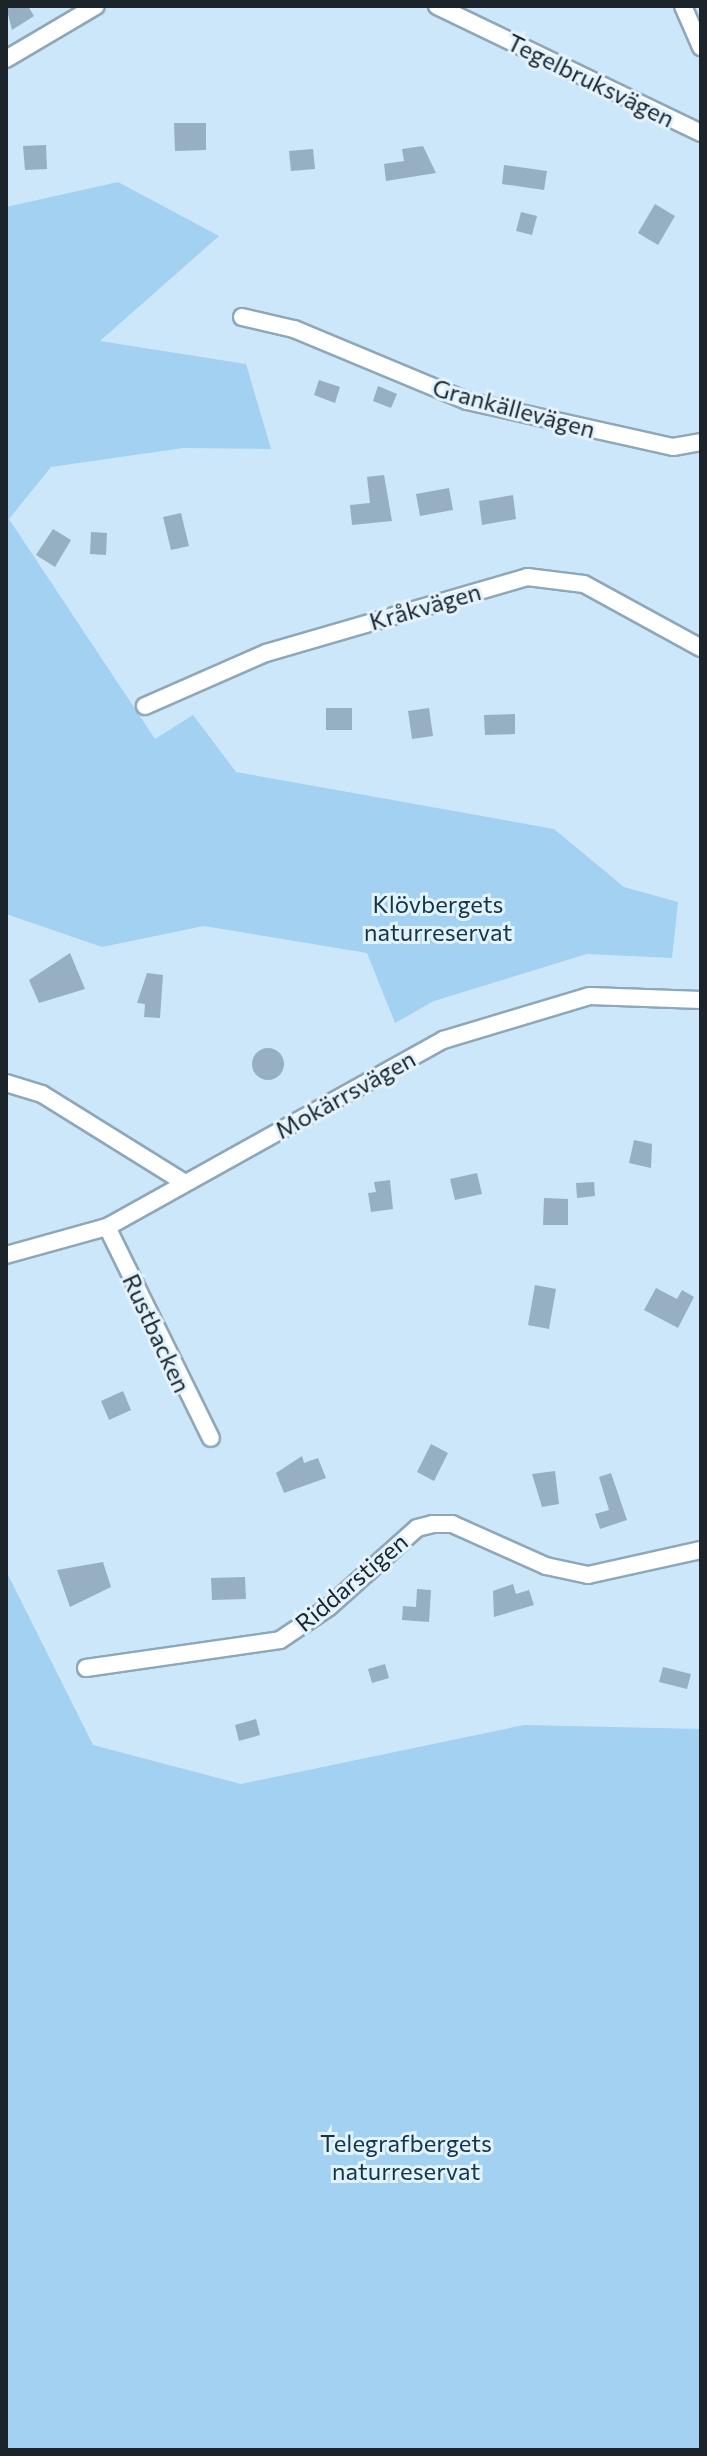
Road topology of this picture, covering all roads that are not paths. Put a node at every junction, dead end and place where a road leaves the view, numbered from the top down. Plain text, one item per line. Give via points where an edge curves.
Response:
1 (96, 6) edge
2 (437, 6) edge
3 (683, 6) edge
4 (701, 47) edge
5 (6, 59) edge
6 (701, 133) edge
7 (242, 317) dead end
8 (701, 442) edge
9 (701, 648) edge
10 (145, 706) dead end
11 (701, 1000) edge
12 (6, 1083) edge
13 (185, 1183) junction
14 (107, 1227) junction
15 (6, 1255) edge
16 (211, 1438) dead end
17 (701, 1550) edge
18 (86, 1668) dead end

1 - 5 street
2 - 6 street, Tegelbruksvägen
3 - 4 street
7 - 8 street, Grankällevägen via 294,329 467,401 673,447
9 - 10 street, Kråkvägen via 584,584 527,577 277,649
11 - 13 street, Mokärrsvägen via 590,996 443,1040
12 - 13 street via 42,1094
13 - 14 street, Mokärrsvägen
14 - 15 street, Mokärrsvägen
14 - 16 street, Rustbacken
17 - 18 street, Riddarstigen via 588,1575 546,1566 452,1524 433,1524 417,1528 329,1607 280,1640

